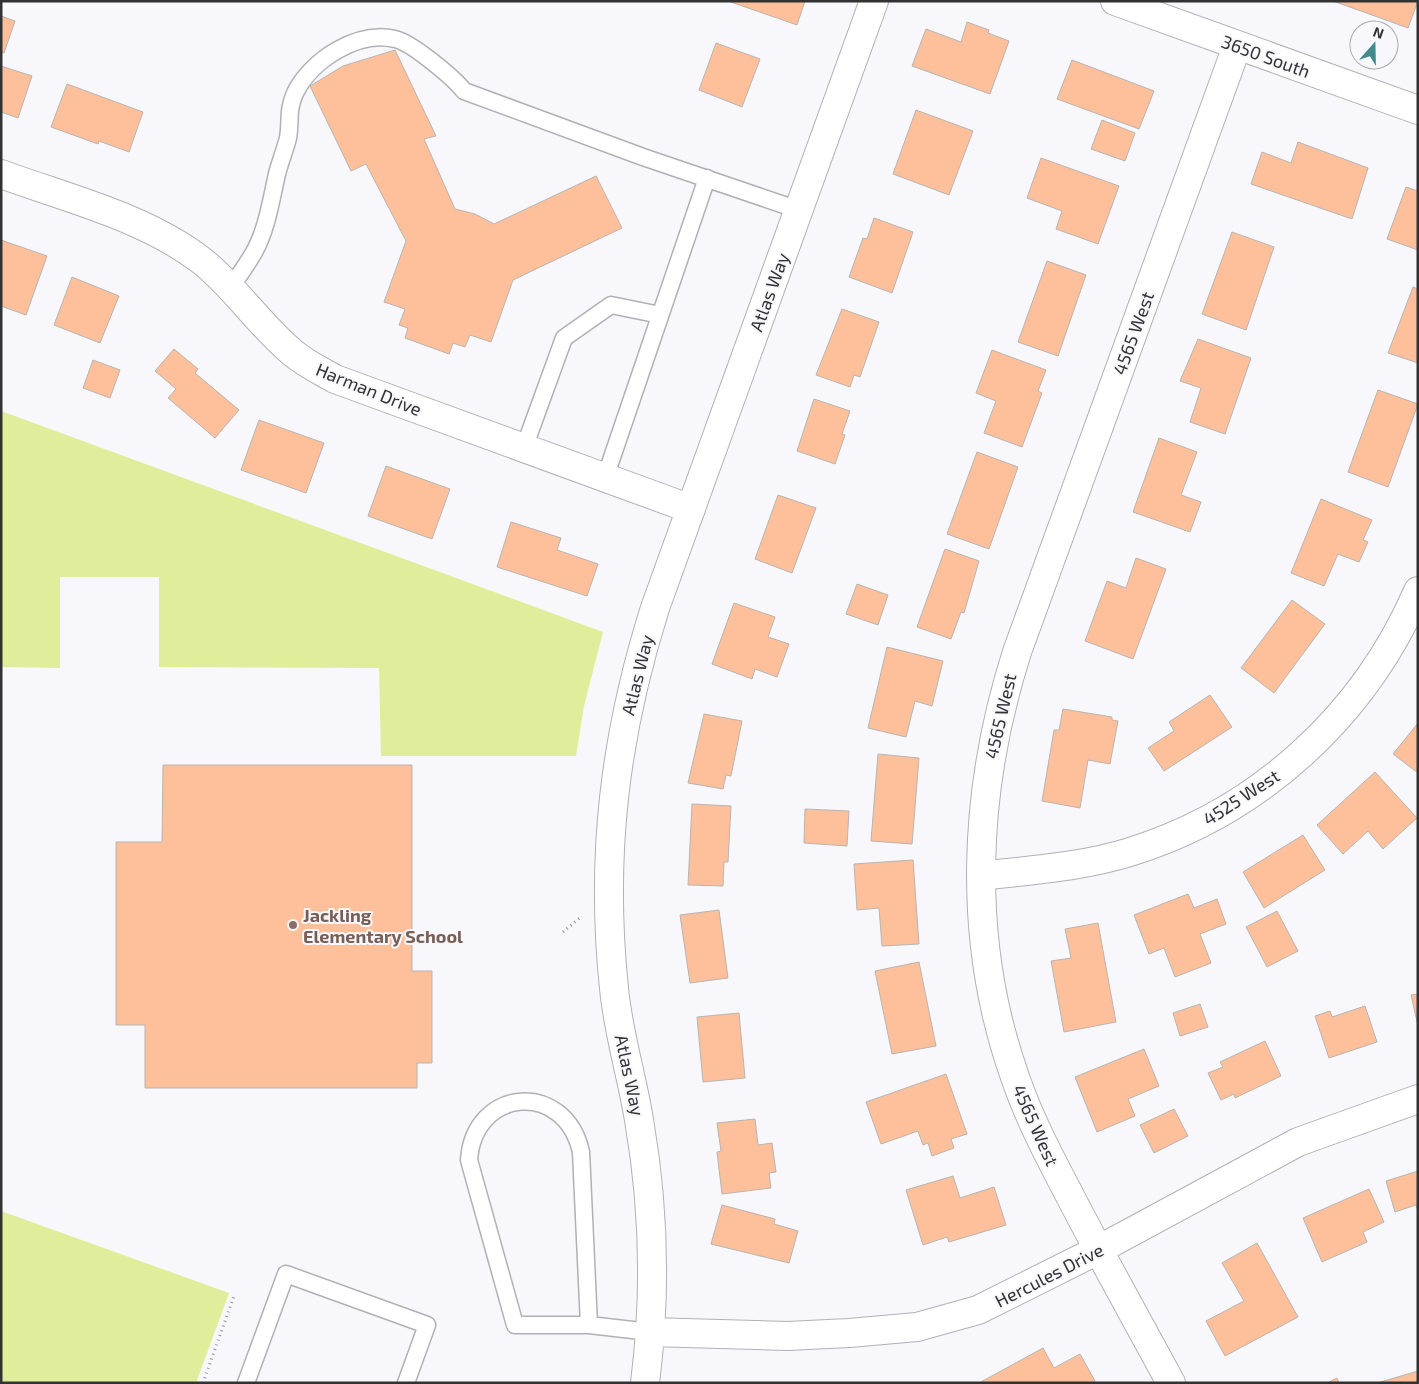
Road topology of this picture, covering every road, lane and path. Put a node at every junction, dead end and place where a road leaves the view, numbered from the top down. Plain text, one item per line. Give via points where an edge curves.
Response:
1 (874, 1) edge
2 (1115, 1) edge
3 (1237, 46) junction
4 (1418, 110) edge
5 (1, 174) edge
6 (707, 178) junction
7 (799, 210) junction
8 (230, 288) junction
9 (660, 315) junction
10 (524, 448) junction
11 (606, 478) junction
12 (691, 510) junction
13 (1418, 591) edge
14 (981, 876) junction
15 (1418, 1099) edge
16 (1098, 1250) junction
17 (234, 1296) dead end
18 (590, 1325) junction
19 (650, 1332) junction
20 (203, 1383) edge
21 (246, 1383) edge
22 (406, 1383) edge
23 (645, 1383) edge
24 (1171, 1383) edge

1 - 7 street, Atlas Way
2 - 3 street, 3650 South
3 - 4 street, 3650 South
3 - 14 street, 4565 West via 1006,685 984,792
5 - 8 street, Harman Drive via 166,236 205,263
6 - 7 lane
6 - 8 lane via 464,91 455,80 412,47 396,39 376,37 350,43 332,54 309,72 296,92 288,112 288,136 268,216 254,252
6 - 9 lane
7 - 12 street, Atlas Way
8 - 10 street, Harman Drive via 274,336 312,366 352,386
9 - 10 lane via 611,305 564,338
9 - 11 lane
10 - 11 street, Harman Drive
11 - 12 street, Harman Drive
12 - 19 street, Atlas Way via 655,608 629,698 609,846 608,896 614,989 639,1117 650,1204
13 - 14 street, 4525 West via 1388,650 1363,687 1334,723 1264,786 1177,835 1129,852 1081,863
14 - 16 street, 4565 West via 982,925 989,976 998,1022 1015,1077 1036,1129
15 - 16 street, Hercules Drive via 1298,1142
16 - 19 street, Hercules Drive via 978,1310 917,1327 787,1336
16 - 24 street, 4565 West
17 - 20 path
18 - 18 lane via 514,1325 469,1160 472,1139 482,1121 493,1111 520,1101 549,1106 571,1125 578,1138
18 - 19 lane
19 - 23 street, Atlas Way
21 - 22 lane via 286,1274 427,1325

